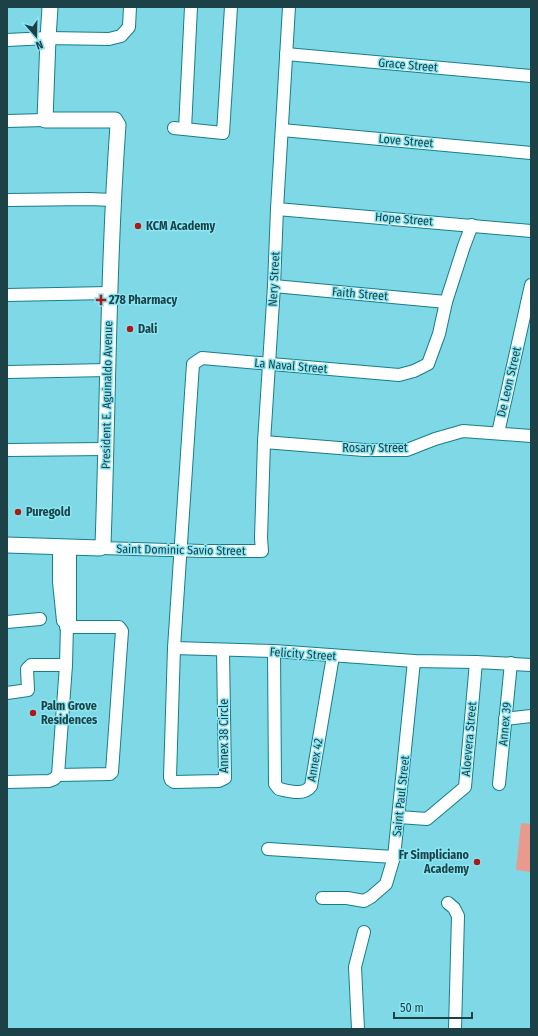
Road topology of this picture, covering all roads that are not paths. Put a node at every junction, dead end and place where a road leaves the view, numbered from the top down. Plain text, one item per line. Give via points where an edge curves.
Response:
1 (50, 7) edge
2 (130, 7) edge
3 (191, 7) edge
4 (231, 7) edge
5 (289, 7) edge
6 (48, 38) junction
7 (7, 40) edge
8 (286, 54) junction
9 (531, 76) edge
10 (45, 120) junction
11 (7, 122) edge
12 (282, 130) junction
13 (531, 153) edge
14 (7, 200) edge
15 (113, 200) junction
16 (277, 209) junction
17 (472, 225) junction
18 (531, 231) edge
19 (531, 285) edge
20 (274, 286) junction
21 (109, 293) junction
22 (7, 295) edge
23 (446, 302) junction
24 (269, 364) junction
25 (108, 370) junction
26 (7, 372) edge
27 (498, 433) junction
28 (531, 436) edge
29 (264, 442) junction
30 (106, 448) junction
31 (7, 450) edge
32 (7, 545) edge
33 (64, 547) junction
34 (100, 548) junction
35 (181, 550) junction
36 (262, 551) joint
37 (40, 619) dead end
38 (7, 622) edge
39 (66, 625) junction
40 (174, 648) junction
41 (223, 650) junction
42 (274, 651) junction
43 (333, 656) junction
44 (414, 661) junction
45 (476, 662) junction
46 (511, 663) junction
47 (66, 665) junction
48 (531, 665) edge
49 (7, 693) edge
50 (531, 716) edge
51 (505, 719) junction
52 (58, 774) junction
53 (7, 782) edge
54 (499, 784) dead end
55 (399, 817) junction
56 (268, 849) dead end
57 (394, 857) junction
58 (322, 898) dead end
59 (448, 903) dead end
60 (364, 932) dead end
61 (358, 1029) edge
62 (455, 1029) edge

1 - 6 main road
2 - 6 street via 129,27 121,36 109,39
3 - 4 street via 179,128 223,133
5 - 8 street, Nery Street
6 - 7 street
6 - 10 main road
8 - 9 street, Grace Street
8 - 12 street, Nery Street
10 - 11 street
10 - 15 main road, President E. Aguinaldo Avenue via 115,120 118,125
12 - 13 street, Love Street
12 - 16 street, Nery Street
14 - 15 street
15 - 21 main road, President E. Aguinaldo Avenue
16 - 17 street, Hope Street
16 - 20 street, Nery Street
17 - 18 street, Hope Street
17 - 23 street, La Naval Street
19 - 27 street, De Leon Street
20 - 23 street, Faith Street
20 - 24 street, Nery Street
21 - 22 street
21 - 25 main road, President E. Aguinaldo Avenue
23 - 24 street, La Naval Street via 439,334 428,364 414,371 400,375
24 - 29 street, Nery Street
24 - 35 street, La Naval Street via 202,358 194,364
25 - 26 street
25 - 30 main road, President E. Aguinaldo Avenue
27 - 28 street, Rosary Street
27 - 29 street, Rosary Street via 463,431 407,450 364,450
29 - 36 street, Nery Street
30 - 31 street
30 - 34 main road, President E. Aguinaldo Avenue via 103,545
32 - 33 main road
33 - 34 main road
33 - 39 street via 65,592 62,621
34 - 35 street, Saint Dominic Savio Street
35 - 36 street, Saint Dominic Savio Street
35 - 40 street
37 - 38 street
39 - 47 street
39 - 52 street via 119,627 122,631 112,772
40 - 41 street, Felicity Street
40 - 41 street, Annex 38 Circle via 170,777 174,782 219,781 225,778
41 - 42 street, Felicity Street
42 - 43 street, Felicity Street
42 - 43 street, Annex 42 via 275,784 279,789 304,792 311,786
43 - 44 street, Felicity Street
44 - 45 street, Felicity Street
44 - 55 street, Saint Paul Street
45 - 46 street, Felicity Street
45 - 55 street, Aloevera Street via 464,787 426,819
46 - 48 street, Felicity Street
46 - 51 street, Annex 39
47 - 49 street via 31,665 27,669 28,690
47 - 52 street
50 - 51 street
51 - 54 street, Annex 39
52 - 53 street via 49,781
55 - 57 street, Saint Paul Street
56 - 57 street
57 - 58 street, Saint Paul Street via 386,884 364,901
59 - 62 street via 458,916
60 - 61 street via 355,967

